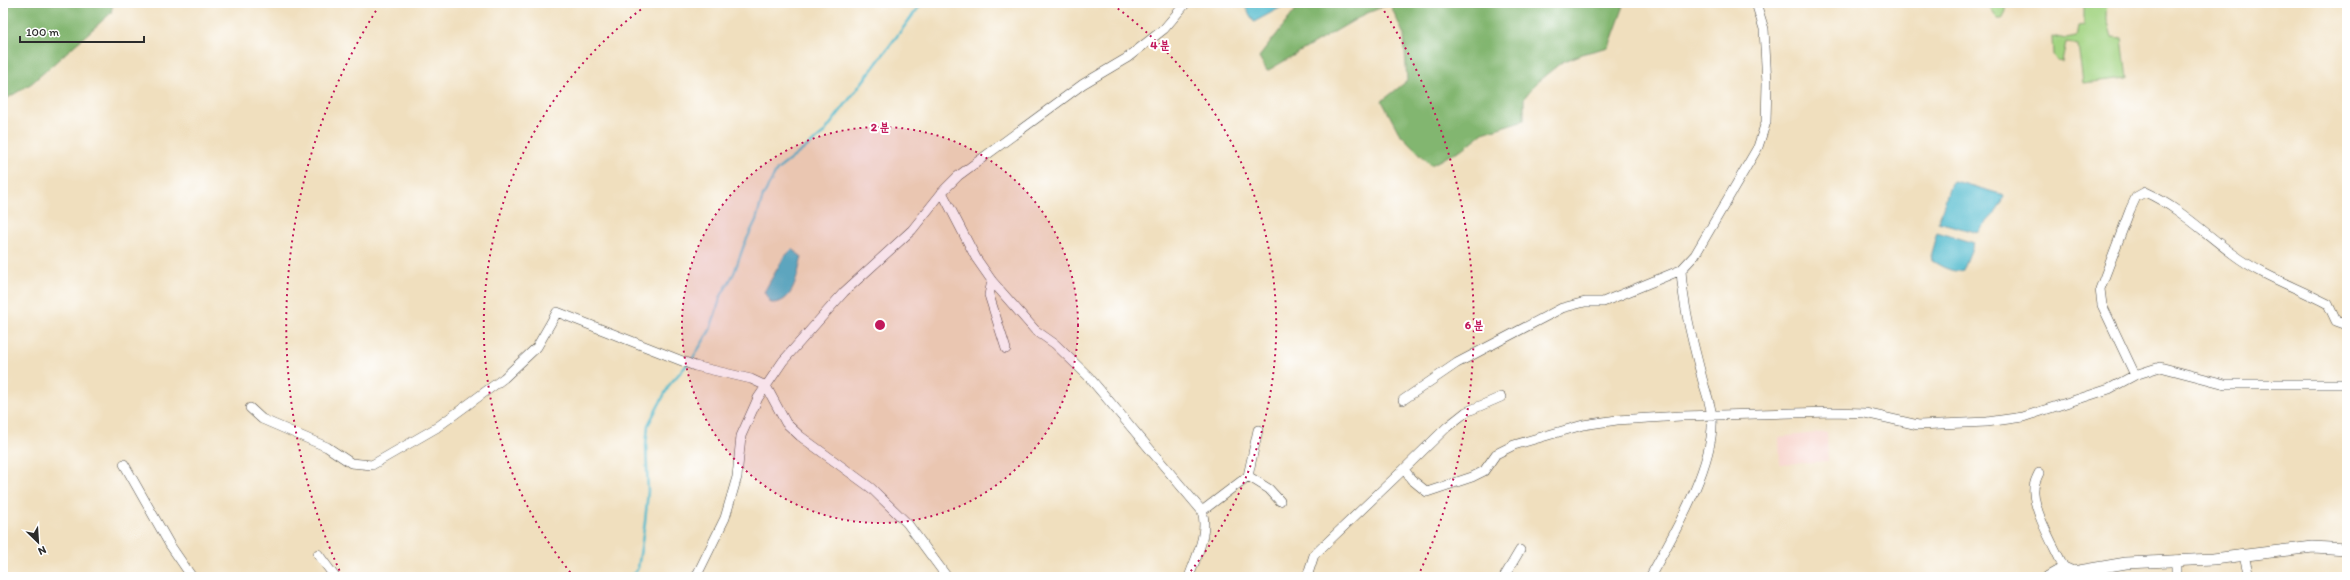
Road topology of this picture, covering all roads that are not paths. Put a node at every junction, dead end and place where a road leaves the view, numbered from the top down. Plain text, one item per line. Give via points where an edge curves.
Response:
1 (1186, 3) edge
2 (1756, 3) edge
3 (942, 192) junction
4 (1681, 270) junction
5 (992, 281) junction
6 (2347, 325) edge
7 (1006, 349) dead end
8 (2135, 375) junction
9 (2347, 384) edge
10 (766, 386) junction
11 (1501, 397) dead end
12 (1403, 400) dead end
13 (250, 408) dead end
14 (1712, 416) junction
15 (1258, 430) dead end
16 (124, 464) dead end
17 (1404, 469) junction
18 (2040, 473) dead end
19 (1248, 476) junction
20 (1280, 501) dead end
21 (1202, 511) junction
22 (2347, 549) edge
23 (1520, 550) dead end
24 (318, 554) dead end
25 (2244, 555) junction
26 (2176, 560) junction
27 (2064, 568) junction
28 (192, 577) edge
29 (335, 577) edge
30 (696, 577) edge
31 (947, 577) edge
32 (1189, 577) edge
33 (1307, 577) edge
34 (1504, 577) edge
35 (1650, 577) edge
36 (2048, 577) edge
37 (2176, 577) edge
38 (2249, 577) edge

1 - 3 street via 1164,29 1127,58 1071,93 958,176
2 - 4 street via 1764,29 1766,122 1760,141 1695,255
3 - 5 street via 976,258
3 - 10 street via 912,230 844,292 783,361
4 - 12 street via 1603,302 1585,302 1562,308 1457,363
4 - 14 street via 1690,331
5 - 7 street via 989,295
5 - 21 street via 1035,330 1088,376
6 - 8 street via 2336,321 2328,304 2255,268 2233,254 2194,220 2145,192 2136,197 2100,289 2102,305
8 - 9 street via 2160,367 2225,384
8 - 14 street via 2109,389 2023,417 1987,422 1918,425 1865,413 1782,412
10 - 13 street via 751,379 695,366 558,312 537,347 504,378 436,428 372,465 351,463 327,447 262,419
10 - 30 street via 741,436 737,477 725,518
10 - 31 street via 786,423 871,488 907,523
11 - 17 street via 1466,412
14 - 17 street via 1617,420 1535,438 1496,454 1484,471 1436,491 1427,492 1411,479
14 - 35 street via 1712,437 1707,460
15 - 19 street
16 - 28 street via 170,545
17 - 33 street via 1314,555
18 - 27 street via 2034,483 2034,494 2044,524
19 - 20 street via 1269,489
19 - 21 street
21 - 32 street via 1205,519 1204,533
22 - 25 street via 2314,547
23 - 34 street
24 - 29 street
25 - 26 street
25 - 38 street
26 - 27 street via 2126,563 2073,572
26 - 37 street
27 - 36 street

